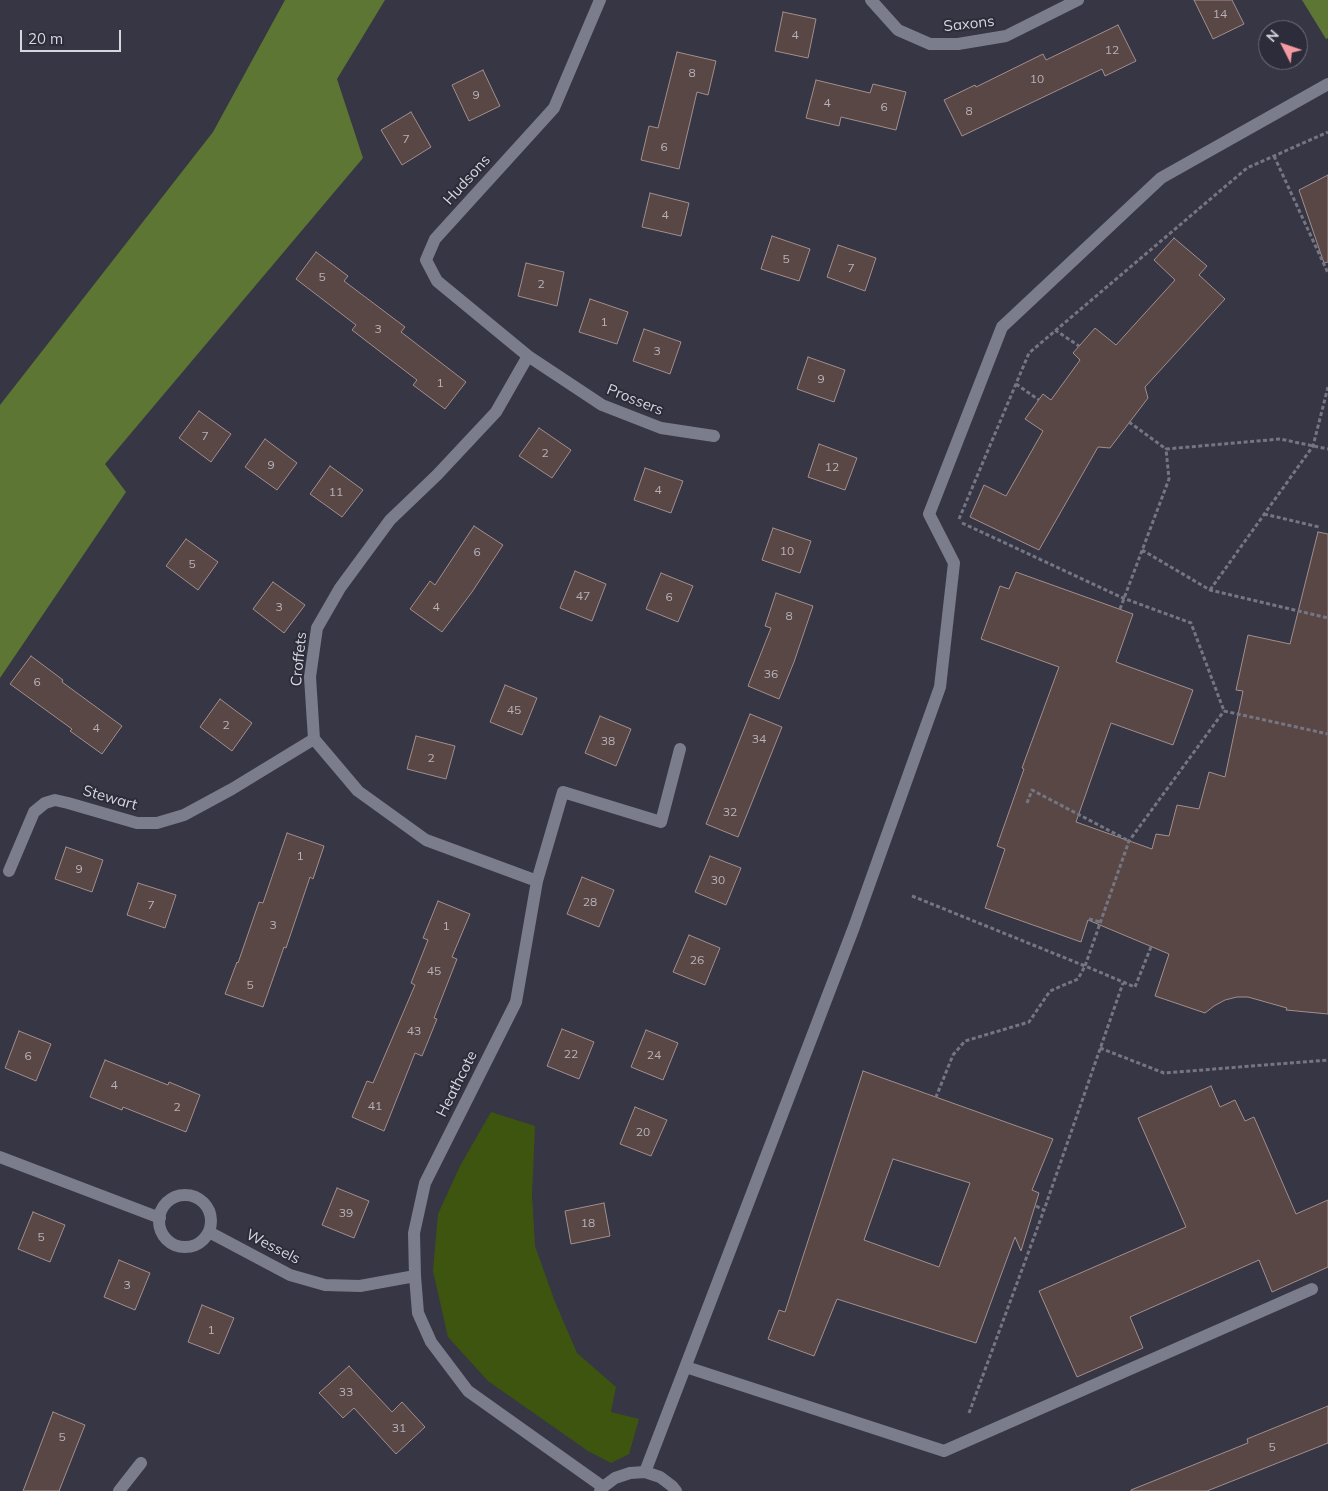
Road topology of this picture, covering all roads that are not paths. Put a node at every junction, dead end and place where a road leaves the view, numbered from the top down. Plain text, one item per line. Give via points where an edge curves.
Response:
1 (600, 0) edge
2 (871, 0) edge
3 (1078, 0) edge
4 (1328, 84) edge
5 (528, 356) junction
6 (714, 436) dead end
7 (314, 739) junction
8 (680, 748) dead end
9 (9, 871) dead end
10 (537, 881) junction
11 (0, 1157) edge
12 (160, 1218) junction
13 (209, 1232) junction
14 (415, 1276) junction
15 (1312, 1289) dead end
16 (686, 1367) junction
17 (140, 1463) dead end
18 (646, 1472) junction
19 (601, 1489) edge
20 (119, 1491) edge
21 (676, 1491) edge

1 - 5 street, Hudsons via 554,108 435,239 426,260 437,281
2 - 3 street, Saxons via 898,30 930,44 958,44 1006,36
4 - 16 street via 1160,178 1002,328 929,514 954,563 940,687 854,927
5 - 6 street, Prossers via 602,405 661,428
5 - 7 street, Croffets via 496,412 390,520 340,588 317,628 310,677
7 - 9 street, Stewart via 184,815 157,823 137,823 55,800 45,803 34,812
7 - 10 street via 358,791 426,840
8 - 10 street, Heathcote via 660,822 563,792
10 - 14 street, Heathcote via 516,1002 425,1183 414,1234
11 - 12 street
12 - 13 street via 163,1234 183,1247 198,1243
12 - 13 street via 162,1209 175,1197 192,1196 207,1206 211,1223
13 - 14 street, Wessels via 290,1276 325,1285 360,1286
14 - 19 street, Heathcote via 418,1313 431,1342 468,1391
15 - 16 street via 944,1451
16 - 18 street
17 - 20 street
18 - 19 street via 630,1472
18 - 21 street via 660,1477

